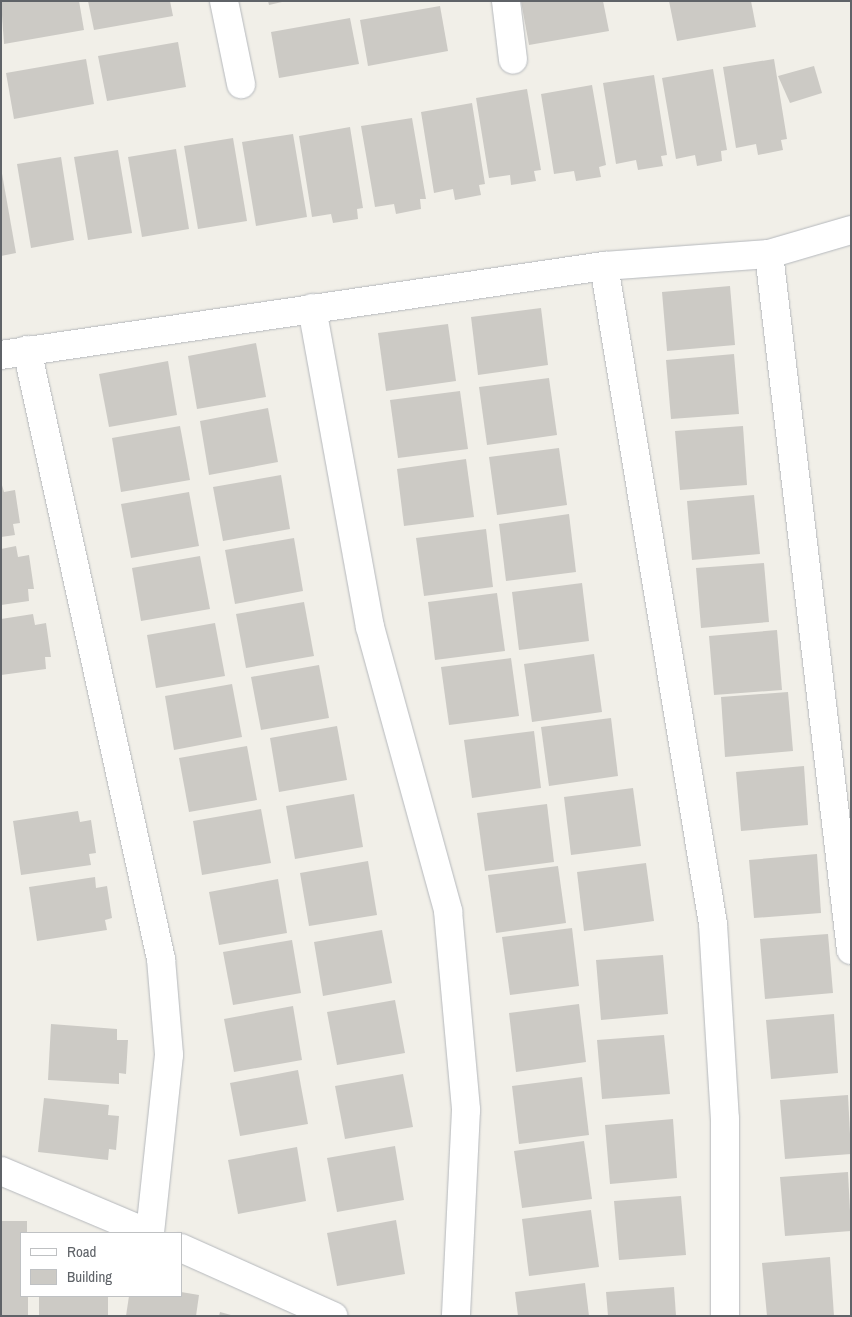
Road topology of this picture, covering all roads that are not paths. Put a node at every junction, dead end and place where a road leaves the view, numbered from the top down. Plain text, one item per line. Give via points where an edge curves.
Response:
1 (224, 1) edge
2 (506, 1) edge
3 (514, 60) dead end
4 (241, 84) dead end
5 (851, 230) edge
6 (769, 254) junction
7 (604, 266) junction
8 (312, 308) junction
9 (14, 352) edge
10 (840, 768) edge
11 (851, 950) edge
12 (1, 1171) edge
13 (147, 1232) edge
14 (149, 1232) edge
15 (182, 1248) edge
16 (333, 1316) edge
17 (456, 1316) edge
18 (725, 1316) edge

1 - 4 street
2 - 3 street
5 - 6 street
6 - 7 street
6 - 10 street
7 - 8 street
7 - 18 street via 713,924 725,1119
8 - 9 street
8 - 17 street via 370,627 439,869 454,957 466,1110
9 - 14 street via 161,959 169,1055
10 - 11 street
12 - 13 street
15 - 16 street

